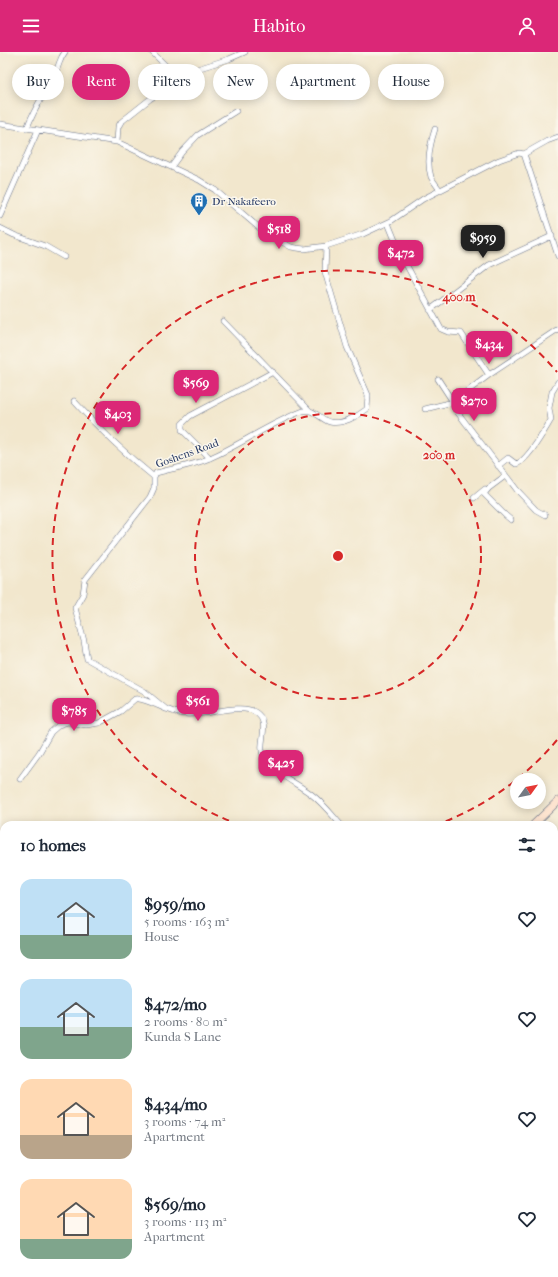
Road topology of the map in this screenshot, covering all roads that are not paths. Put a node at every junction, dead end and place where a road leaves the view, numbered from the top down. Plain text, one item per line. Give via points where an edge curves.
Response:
1 (65, 52) edge
2 (152, 52) edge
3 (245, 52) edge
4 (164, 64) edge
5 (205, 67) edge
6 (149, 100) edge
7 (236, 111) dead end
8 (0, 124) edge
9 (27, 128) junction
10 (434, 129) dead end
11 (38, 130) junction
12 (558, 138) edge
13 (117, 142) junction
14 (524, 154) junction
15 (171, 167) junction
16 (440, 190) junction
17 (0, 216) edge
18 (388, 223) junction
19 (0, 228) edge
20 (552, 236) junction
21 (326, 246) junction
22 (558, 256) edge
23 (64, 257) dead end
24 (430, 310) junction
25 (223, 321) dead end
26 (558, 329) edge
27 (273, 372) junction
28 (489, 375) junction
29 (438, 379) dead end
30 (558, 382) edge
31 (74, 401) dead end
32 (453, 402) junction
33 (425, 409) dead end
34 (310, 411) junction
35 (210, 458) junction
36 (498, 466) junction
37 (502, 471) junction
38 (505, 476) junction
39 (154, 477) junction
40 (474, 498) dead end
41 (545, 515) dead end
42 (511, 520) dead end
43 (166, 709) junction
44 (20, 779) dead end
45 (558, 801) edge
46 (337, 821) edge
47 (537, 821) edge

1 - 9 street
2 - 4 street
3 - 5 street
6 - 13 street via 121,122
7 - 15 street via 198,135
8 - 9 street
9 - 11 street
10 - 16 street via 429,162 432,178
11 - 13 street
11 - 17 street
12 - 14 street
13 - 15 street
14 - 16 street via 519,153 499,160
14 - 20 street
15 - 21 street via 215,190 264,232 291,247 304,249
16 - 18 street via 422,199
18 - 21 street
18 - 24 street via 401,255
19 - 23 street via 45,246
20 - 22 street
20 - 24 street via 489,265
21 - 34 street via 325,272 333,303 347,347 368,395 369,406 359,415 345,421 334,422 329,422
24 - 28 street via 441,329 461,333
25 - 27 street
26 - 28 street
27 - 34 street
27 - 35 street via 190,416 182,424 182,430
28 - 32 street
29 - 32 street
30 - 36 street via 552,392 548,408 551,420 532,449 520,463 516,464 508,458
31 - 39 street via 98,428
32 - 33 street
32 - 36 street via 455,410
34 - 35 street, Goshens Road via 277,422
35 - 39 street, Goshens Road via 156,474
36 - 37 street
37 - 38 street
37 - 40 street via 501,479
38 - 41 street via 525,499
38 - 42 street via 484,494
39 - 43 street, Goshens Road via 154,488 150,497 85,580 83,594 75,608 87,659 144,691
43 - 44 street via 138,698 99,723 86,725 68,722 59,725 51,732
43 - 46 street via 187,714 236,709 255,712 264,727 261,749 268,763 312,795
45 - 47 main road

